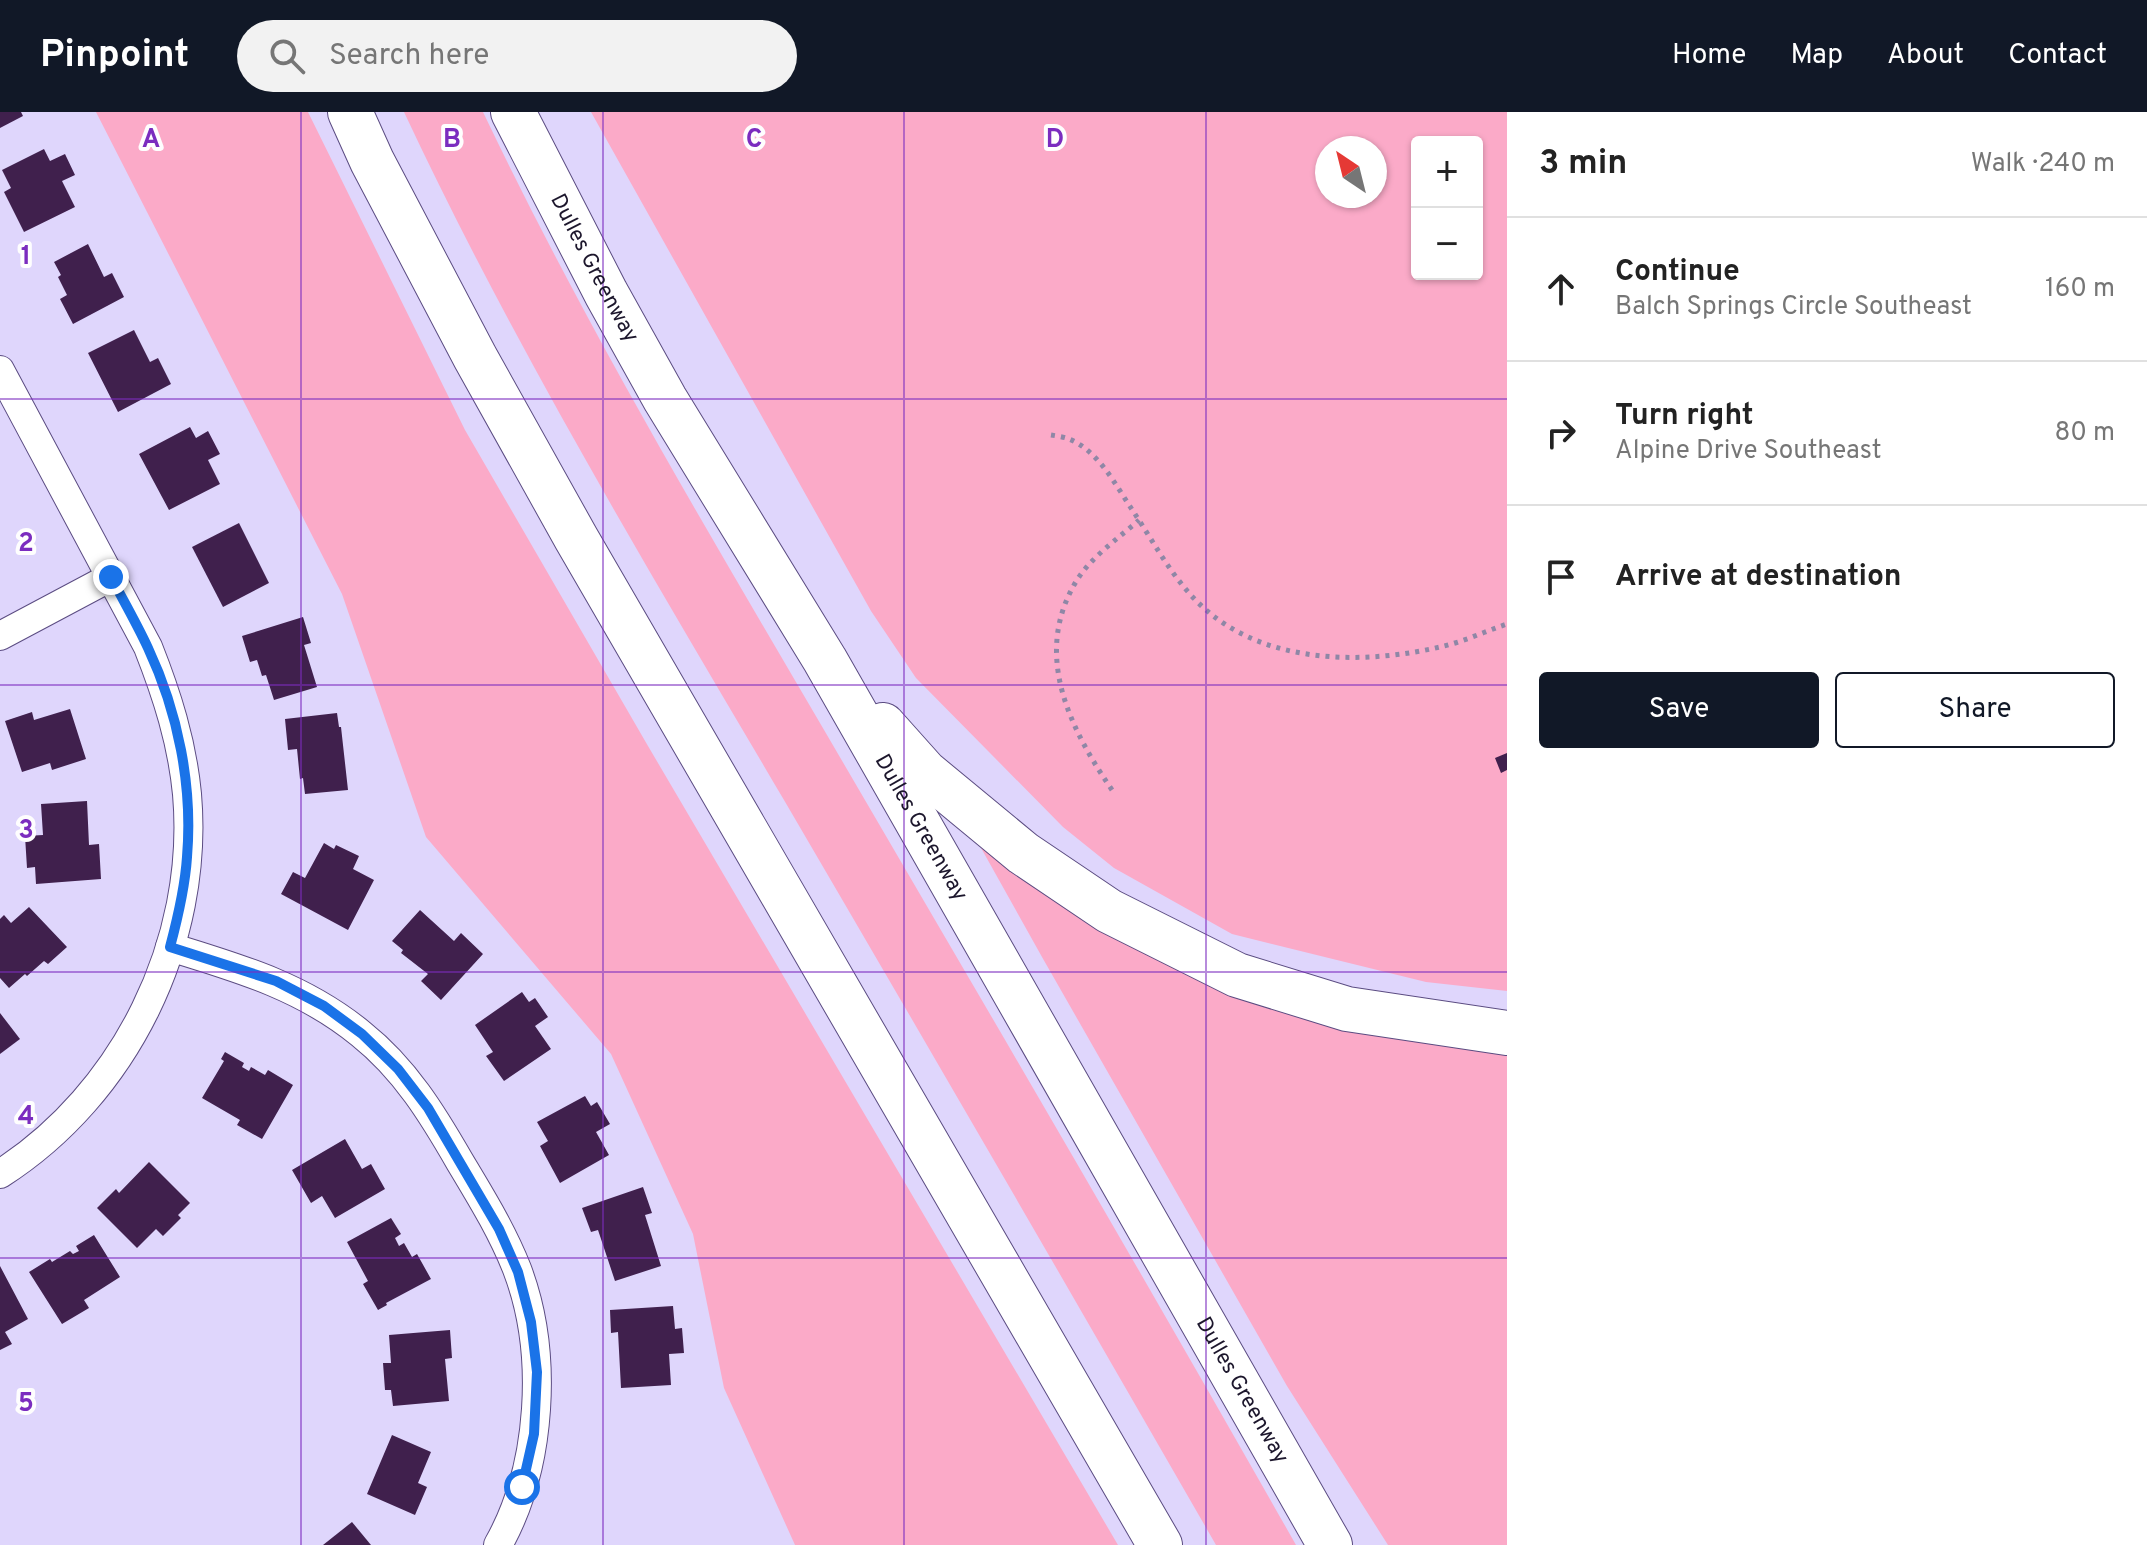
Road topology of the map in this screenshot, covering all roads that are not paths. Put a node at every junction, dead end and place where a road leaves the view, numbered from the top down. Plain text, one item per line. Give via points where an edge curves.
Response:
1 (350, 112) edge
2 (513, 112) edge
3 (0, 370) edge
4 (111, 577) junction
5 (0, 636) edge
6 (825, 660) junction
7 (170, 947) junction
8 (1507, 1033) edge
9 (0, 1174) edge
10 (498, 1545) edge
11 (1160, 1545) edge
12 (1330, 1545) edge

1 - 11 highway via 475,357 576,538
2 - 6 highway, Dulles Greenway via 665,399
3 - 4 street
4 - 5 street
4 - 7 street via 148,647 179,738 187,795 187,855
6 - 8 highway via 925,772 1023,853 1109,911 1237,975 1347,1009
6 - 12 highway, Dulles Greenway
7 - 9 street via 145,1011 93,1092 57,1131
7 - 10 street via 276,981 362,1034 428,1108 499,1229 518,1272 537,1372 531,1448 522,1487

